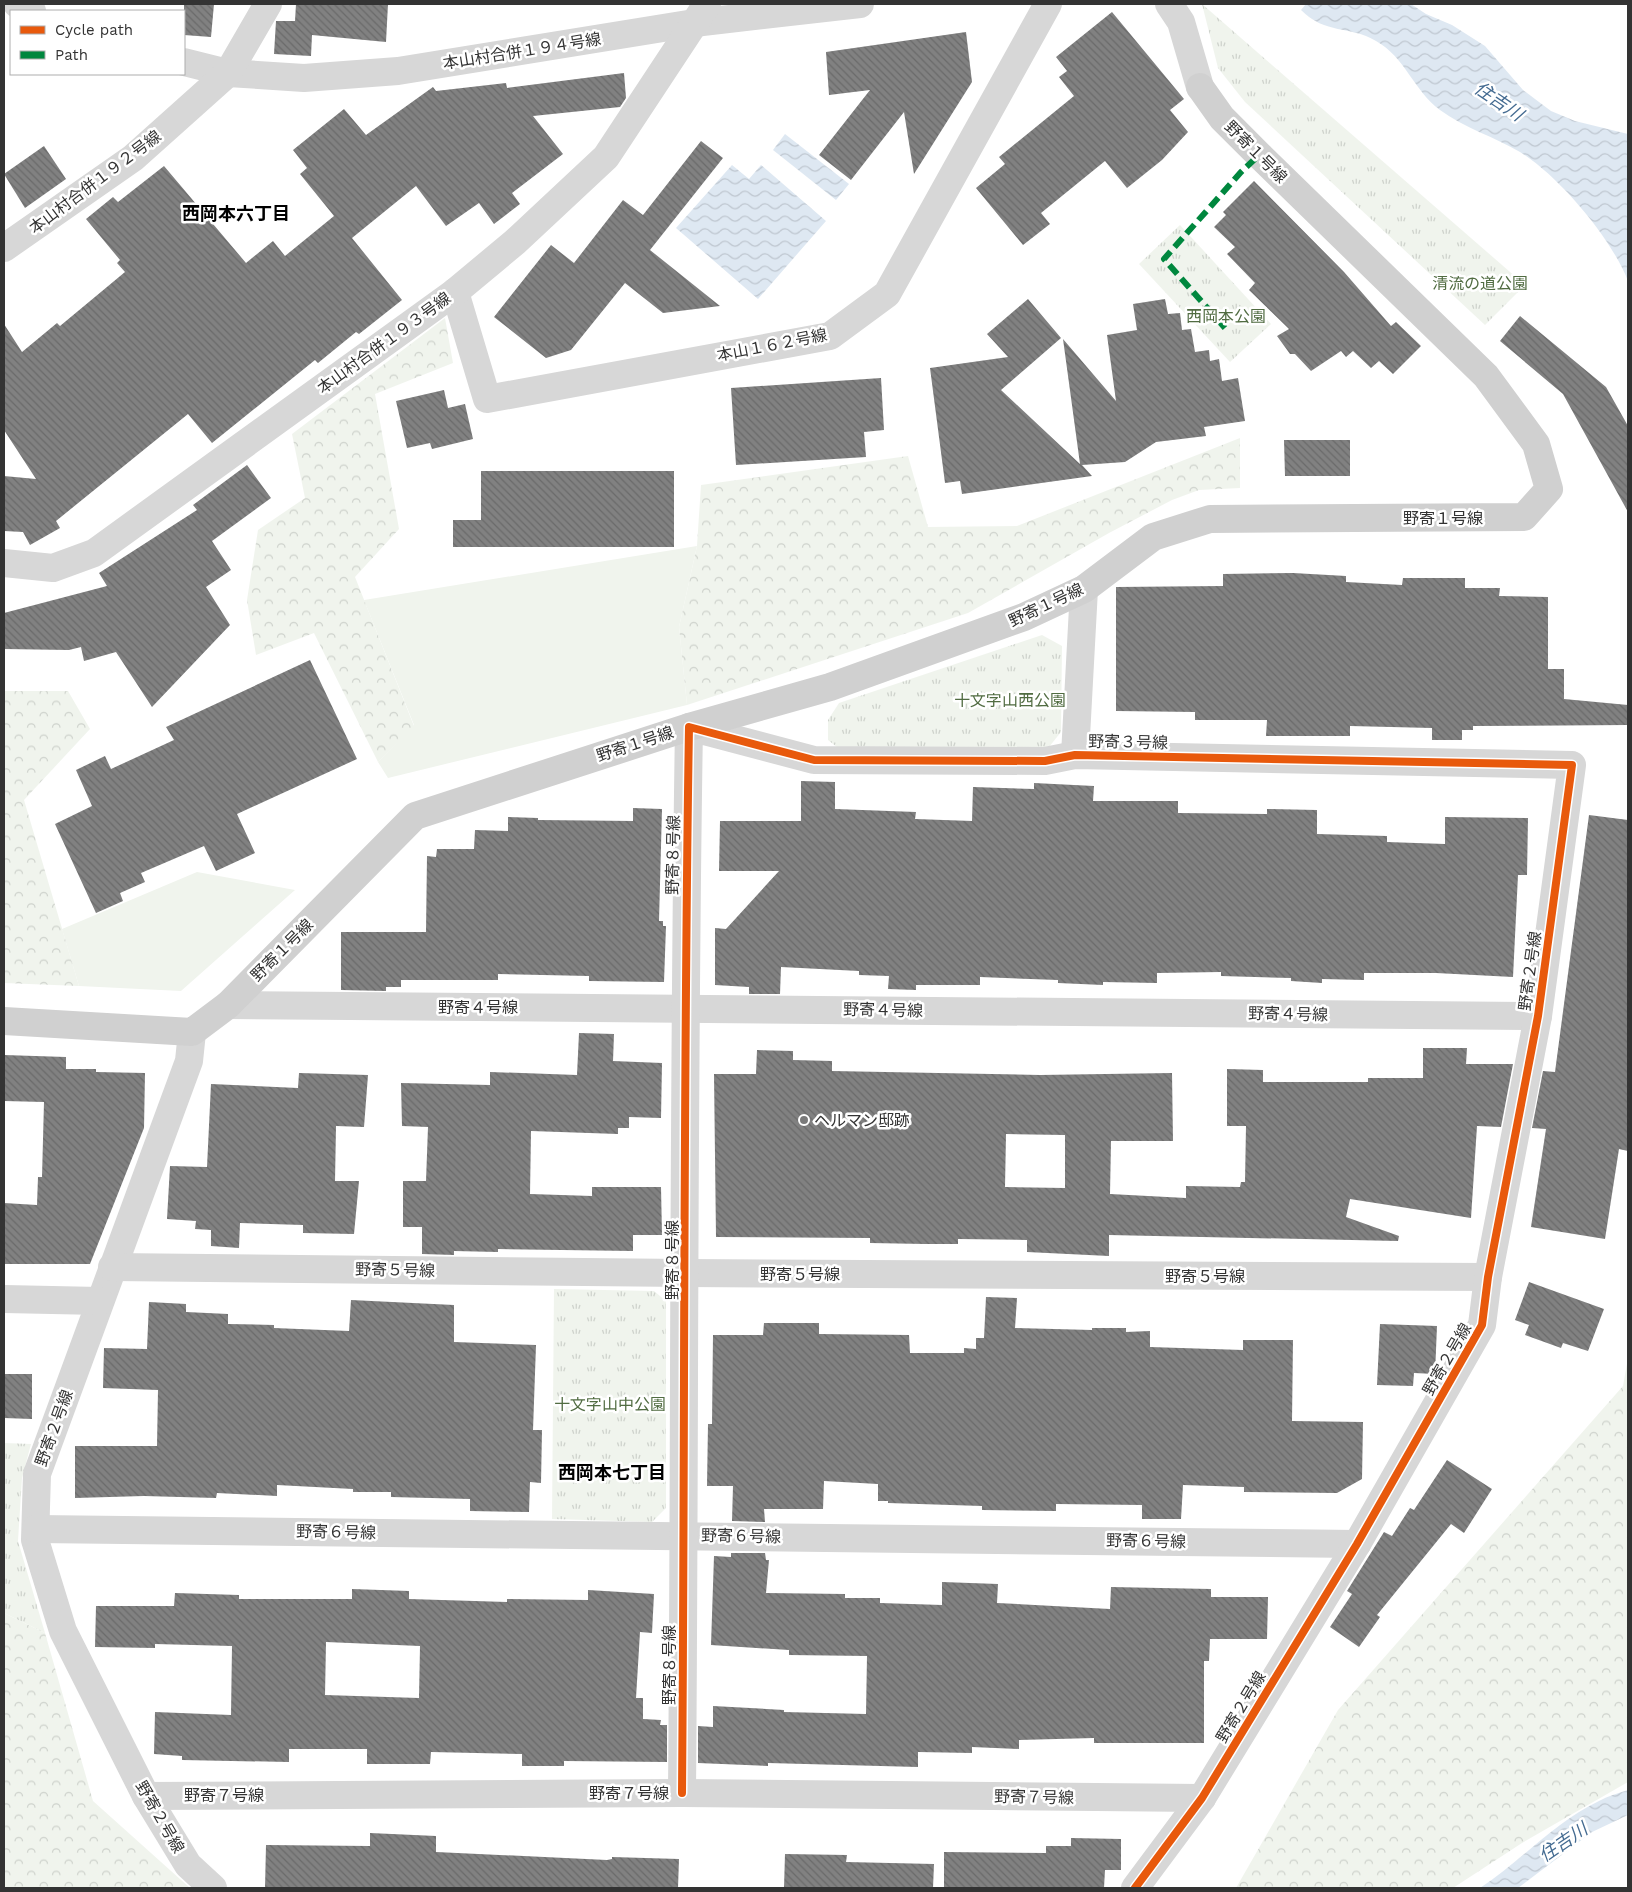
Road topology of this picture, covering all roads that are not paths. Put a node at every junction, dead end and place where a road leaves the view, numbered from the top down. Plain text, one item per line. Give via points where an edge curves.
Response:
1 (17, 4) edge
2 (268, 4) edge
3 (860, 4) edge
4 (1048, 4) edge
5 (1169, 4) edge
6 (30, 10) edge
7 (700, 13) edge
8 (185, 62) edge
9 (228, 73) junction
10 (4, 248) edge
11 (455, 292) junction
12 (4, 563) edge
13 (1084, 589) junction
14 (689, 727) junction
15 (1075, 755) junction
16 (1572, 764) joint
17 (228, 1005) junction
18 (684, 1009) junction
19 (1538, 1016) junction
20 (4, 1021) edge
21 (192, 1032) junction
22 (112, 1267) junction
23 (686, 1273) junction
24 (1488, 1277) junction
25 (4, 1300) edge
26 (100, 1301) junction
27 (36, 1529) junction
28 (684, 1536) junction
29 (1357, 1544) junction
30 (682, 1793) junction
31 (146, 1796) junction
32 (1202, 1798) junction
33 (213, 1888) edge
34 (1135, 1888) edge

1 - 6 street
2 - 9 street, 本山村合併１９２号線
3 - 7 street, 本山村合併１９４号線
4 - 11 street, 本山１６２号線 via 887,294 830,336 487,399
5 - 13 street, 野寄１号線 via 1181,22 1200,88 1222,118 1486,376 1536,444 1548,489 1524,517 1210,519 1154,537
7 - 9 street, 本山村合併１９４号線 via 398,71 304,78
7 - 11 street, 本山村合併１９３号線 via 606,157 515,242
8 - 9 street, 本山村合併１９４号線
9 - 10 street, 本山村合併１９２号線 via 132,158
11 - 12 street, 本山村合併１９３号線 via 94,553 53,568
13 - 14 street, 野寄１号線 via 1024,617 830,687
13 - 15 street, 野寄３号線
14 - 15 street, 野寄３号線 via 814,760 1045,761
14 - 17 street, 野寄１号線 via 415,816
14 - 18 street, 野寄８号線
15 - 16 street, 野寄３号線
16 - 19 street, 野寄２号線
17 - 18 street, 野寄４号線
17 - 21 street, 野寄１号線
18 - 19 street, 野寄４号線
18 - 23 street, 野寄８号線
19 - 24 street, 野寄２号線
20 - 21 street
21 - 22 street, 野寄２号線 via 189,1061
22 - 23 street, 野寄５号線
22 - 26 street, 野寄２号線
23 - 24 street, 野寄５号線
23 - 28 street, 野寄８号線
24 - 29 street, 野寄２号線 via 1482,1325
25 - 26 street
26 - 27 street, 野寄２号線 via 37,1474
27 - 28 street, 野寄６号線
27 - 31 street, 野寄２号線 via 35,1540 63,1631
28 - 29 street, 野寄６号線
28 - 30 street, 野寄８号線
29 - 32 street, 野寄２号線
30 - 31 street, 野寄７号線
30 - 32 street, 野寄７号線
31 - 33 street, 野寄２号線 via 188,1865
32 - 34 street, 野寄２号線

